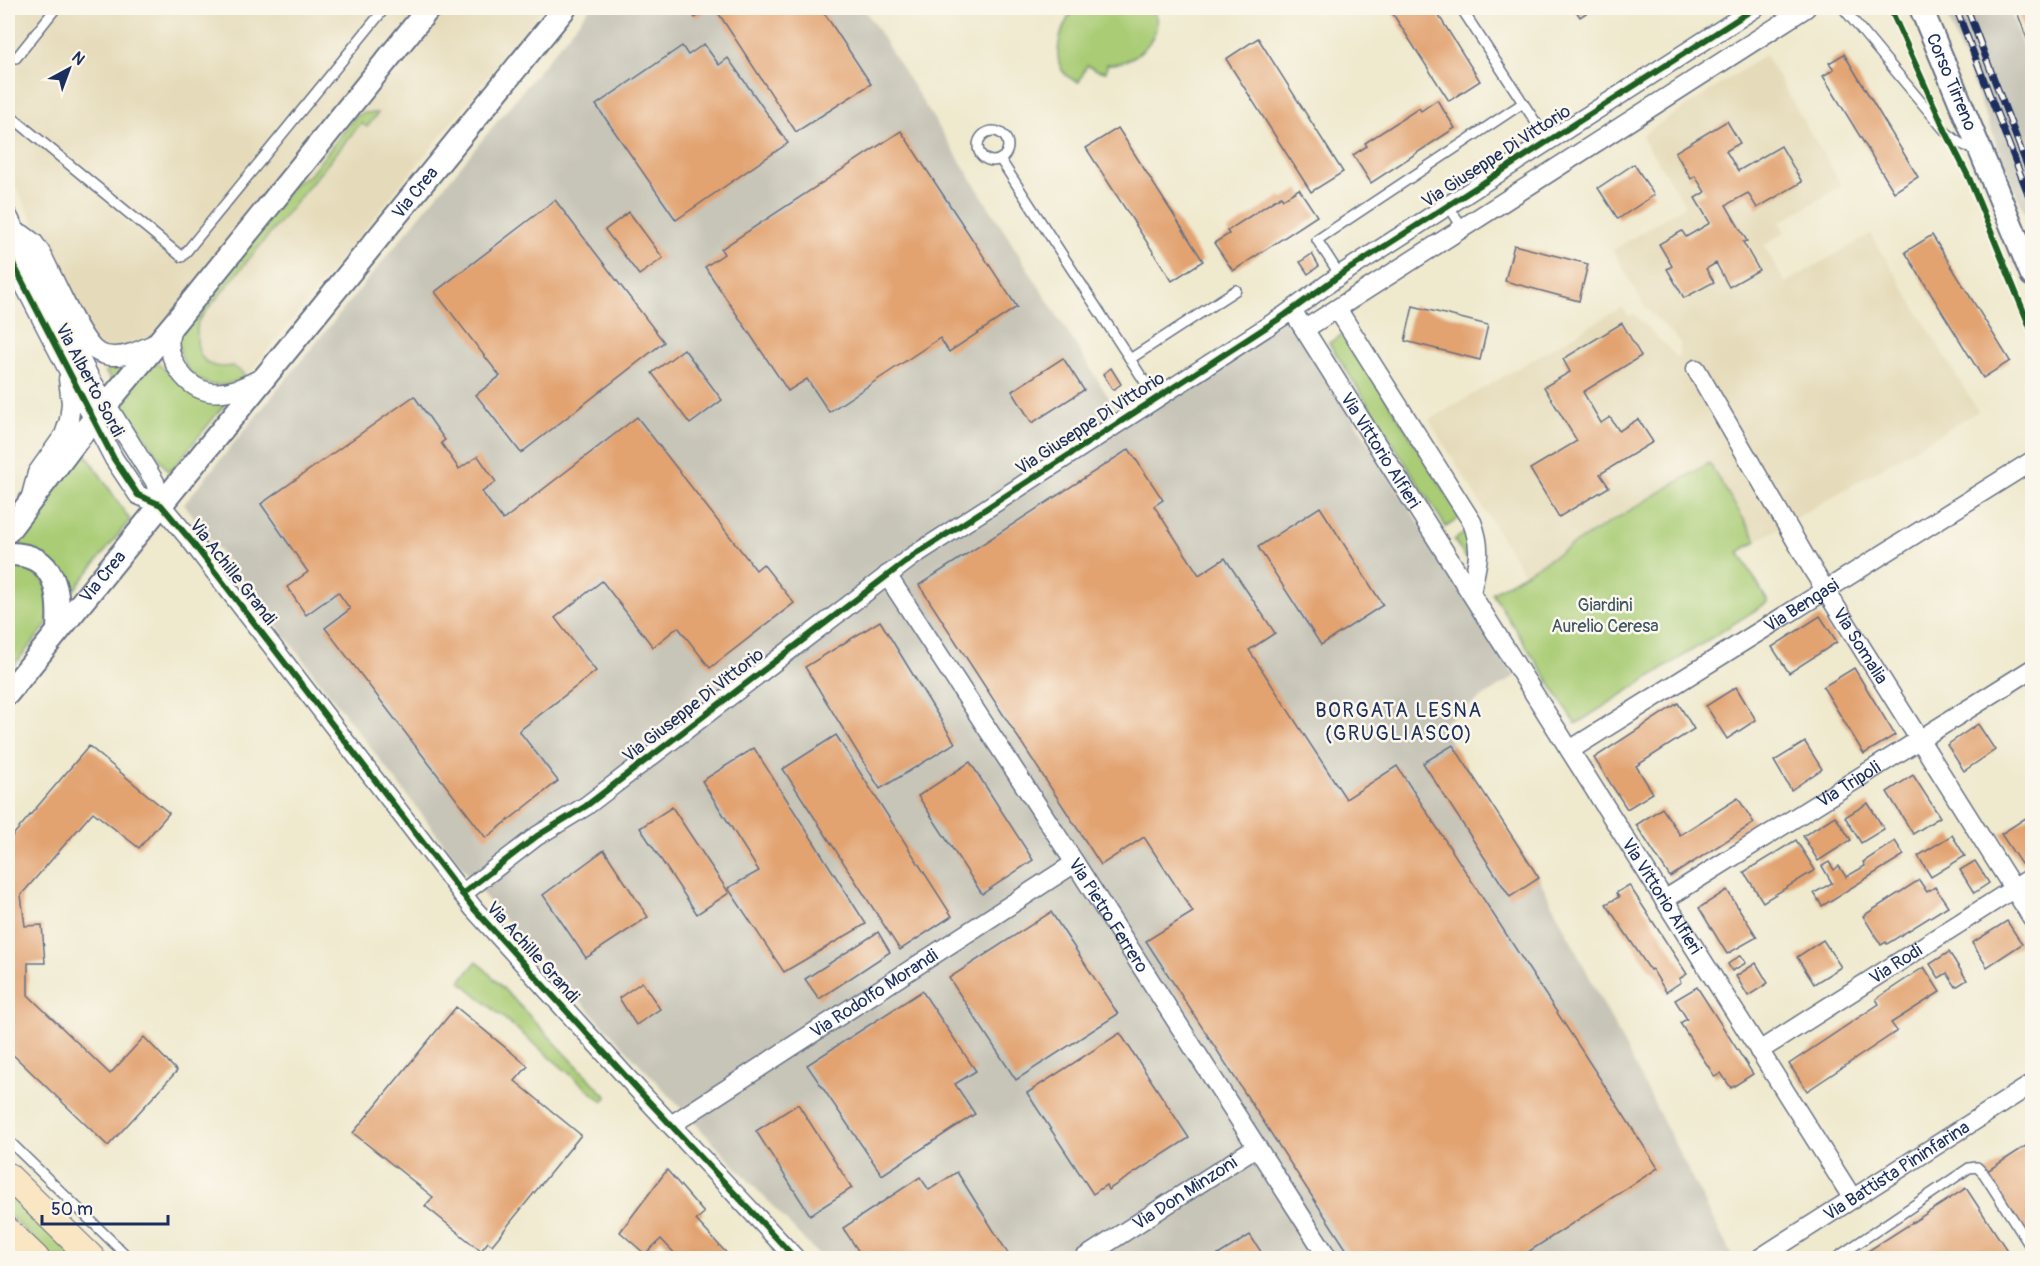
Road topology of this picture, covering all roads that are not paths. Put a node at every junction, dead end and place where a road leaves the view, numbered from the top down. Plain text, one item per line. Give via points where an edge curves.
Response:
1 (56, 8) edge
2 (385, 8) edge
3 (429, 8) edge
4 (565, 8) edge
5 (1461, 8) edge
6 (1755, 8) edge
7 (1806, 8) edge
8 (1843, 8) edge
9 (1921, 8) edge
10 (16, 57) dead end
11 (1523, 103) junction
12 (8, 114) edge
13 (1548, 141) junction
14 (1982, 155) junction
15 (1000, 159) dead end
16 (1448, 205) junction
17 (10, 221) edge
18 (1462, 227) junction
19 (8, 254) edge
20 (1340, 275) junction
21 (2032, 275) edge
22 (1236, 290) dead end
23 (1292, 310) junction
24 (1338, 310) junction
25 (176, 321) junction
26 (1305, 329) junction
27 (158, 342) junction
28 (1130, 359) junction
29 (66, 368) junction
30 (1696, 369) dead end
31 (265, 376) junction
32 (1156, 399) junction
33 (100, 412) junction
34 (2032, 461) edge
35 (29, 502) junction
36 (161, 505) junction
37 (8, 531) edge
38 (8, 554) edge
39 (887, 575) junction
40 (1826, 590) junction
41 (1471, 593) junction
42 (58, 630) junction
43 (2032, 669) edge
44 (8, 693) edge
45 (1921, 740) junction
46 (1570, 750) junction
47 (1075, 863) junction
48 (2032, 877) edge
49 (2015, 889) junction
50 (462, 894) junction
51 (1664, 900) junction
52 (2032, 918) edge
53 (1758, 1051) junction
54 (2032, 1084) edge
55 (671, 1125) junction
56 (8, 1140) edge
57 (1256, 1147) junction
58 (10, 1177) edge
59 (1853, 1199) junction
60 (8, 1231) edge
61 (2032, 1248) edge
62 (36, 1258) edge
63 (92, 1258) edge
64 (129, 1258) edge
65 (795, 1258) edge
66 (1084, 1258) edge
67 (1328, 1258) edge
68 (1760, 1258) edge
69 (1836, 1258) edge

1 - 10 lane
2 - 12 lane via 182,257
3 - 25 street, Via Crea
4 - 31 street, Via Crea
5 - 11 lane
6 - 13 street, Via Giuseppe Di Vittorio
7 - 18 street
8 - 14 lane, Corso Tirreno via 1946,132
9 - 14 street, Corso Tirreno
11 - 13 lane
11 - 20 lane via 1317,240
13 - 16 street, Via Giuseppe Di Vittorio
14 - 21 street, Corso Tirreno
15 - 28 lane
16 - 18 lane
16 - 20 street, Via Giuseppe Di Vittorio
17 - 27 street, Via Alberto Sordi via 41,252 81,333 94,350 115,357
17 - 33 street, Via Alberto Sordi
18 - 24 street
19 - 29 street, Via Alberto Sordi
20 - 23 street, Via Giuseppe Di Vittorio
22 - 28 lane
23 - 26 street, Via Vittorio Alfieri
23 - 32 street, Via Giuseppe Di Vittorio
24 - 26 street
24 - 41 street, Via Vittorio Alfieri via 1472,522 1480,553
25 - 27 street, Via Crea
25 - 31 street, Via Crea via 170,336 176,366 197,388 227,391
26 - 41 street, Via Vittorio Alfieri
27 - 33 street, Via Crea
28 - 32 lane
29 - 33 street, Via Alberto Sordi
29 - 35 street, Via Crea via 69,420 64,435 37,473
30 - 40 street, Via Somalia
31 - 36 street, Via Crea
32 - 39 street, Via Giuseppe Di Vittorio
33 - 35 street, Via Crea
33 - 36 street, Via Alberto Sordi via 155,482
34 - 40 street, Via Bengasi
35 - 37 street, Via Crea
36 - 42 street, Via Crea
36 - 50 street, Via Achille Grandi
38 - 42 street via 31,558 54,579 58,590
39 - 47 street, Via Pietro Ferrero
39 - 50 street, Via Giuseppe Di Vittorio via 586,806 537,836
40 - 45 street, Via Somalia
40 - 46 street, Via Bengasi
41 - 46 street, Via Vittorio Alfieri
42 - 44 street, Via Crea
43 - 45 street, Via Tripoli
45 - 49 street, Via Somalia
45 - 51 street, Via Tripoli
46 - 51 street, Via Vittorio Alfieri
47 - 55 street, Via Rodolfo Morandi
47 - 57 street, Via Pietro Ferrero
48 - 49 street, Via Rodi
49 - 52 street, Via Somalia
49 - 53 street, Via Rodi
50 - 55 street, Via Achille Grandi
51 - 53 street, Via Vittorio Alfieri
53 - 59 street, Via Vittorio Alfieri
54 - 59 street, Via Battista Pininfarina
55 - 65 street, Via Achille Grandi
56 - 64 lane
57 - 66 street, Via Don Minzoni
57 - 67 street, Via Pietro Ferrero
58 - 63 main road
59 - 68 street, Via Battista Pininfarina
60 - 62 main road
61 - 69 lane via 1977,1167 1969,1168

